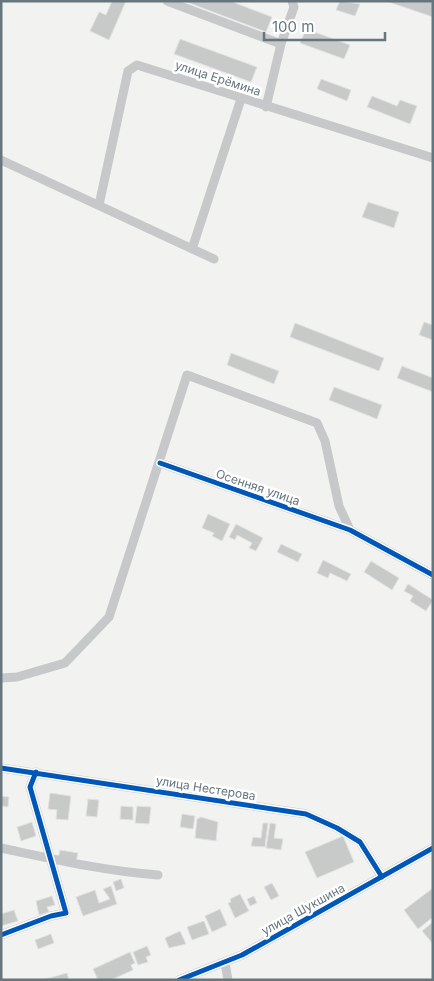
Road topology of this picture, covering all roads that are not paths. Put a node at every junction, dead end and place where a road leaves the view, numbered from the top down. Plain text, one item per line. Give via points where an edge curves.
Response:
1 (167, 1) edge
2 (292, 1) edge
3 (281, 44) junction
4 (241, 99) junction
5 (266, 107) junction
6 (433, 158) edge
7 (1, 160) edge
8 (99, 205) junction
9 (192, 249) junction
10 (214, 259) dead end
11 (160, 463) junction
12 (350, 530) junction
13 (433, 575) edge
14 (1, 678) edge
15 (1, 768) edge
16 (36, 772) junction
17 (1, 848) edge
18 (433, 848) edge
19 (50, 859) junction
20 (158, 875) dead end
21 (382, 877) junction
22 (1, 935) edge
23 (225, 963) junction
24 (179, 980) edge
25 (228, 980) edge

1 - 3 street
2 - 3 street via 294,7
3 - 5 street
4 - 5 street, улица Ерёмина
4 - 8 street, улица Ерёмина via 137,65 128,71
4 - 9 street
5 - 6 street, улица Ерёмина
7 - 8 street
8 - 9 street
9 - 10 street
11 - 12 street, Осенняя улица
11 - 12 street via 187,375 316,423 325,441 339,506
11 - 14 street via 109,617 65,663 17,677
12 - 13 street, Осенняя улица
15 - 16 street, улица Нестерова
16 - 19 street via 30,787
16 - 21 street, улица Нестерова via 306,814 360,842
17 - 19 street
18 - 21 street, улица Шукшина
19 - 20 street via 126,873
19 - 22 street via 66,913
21 - 23 street, улица Шукшина
23 - 24 street, улица Шукшина
23 - 25 street

